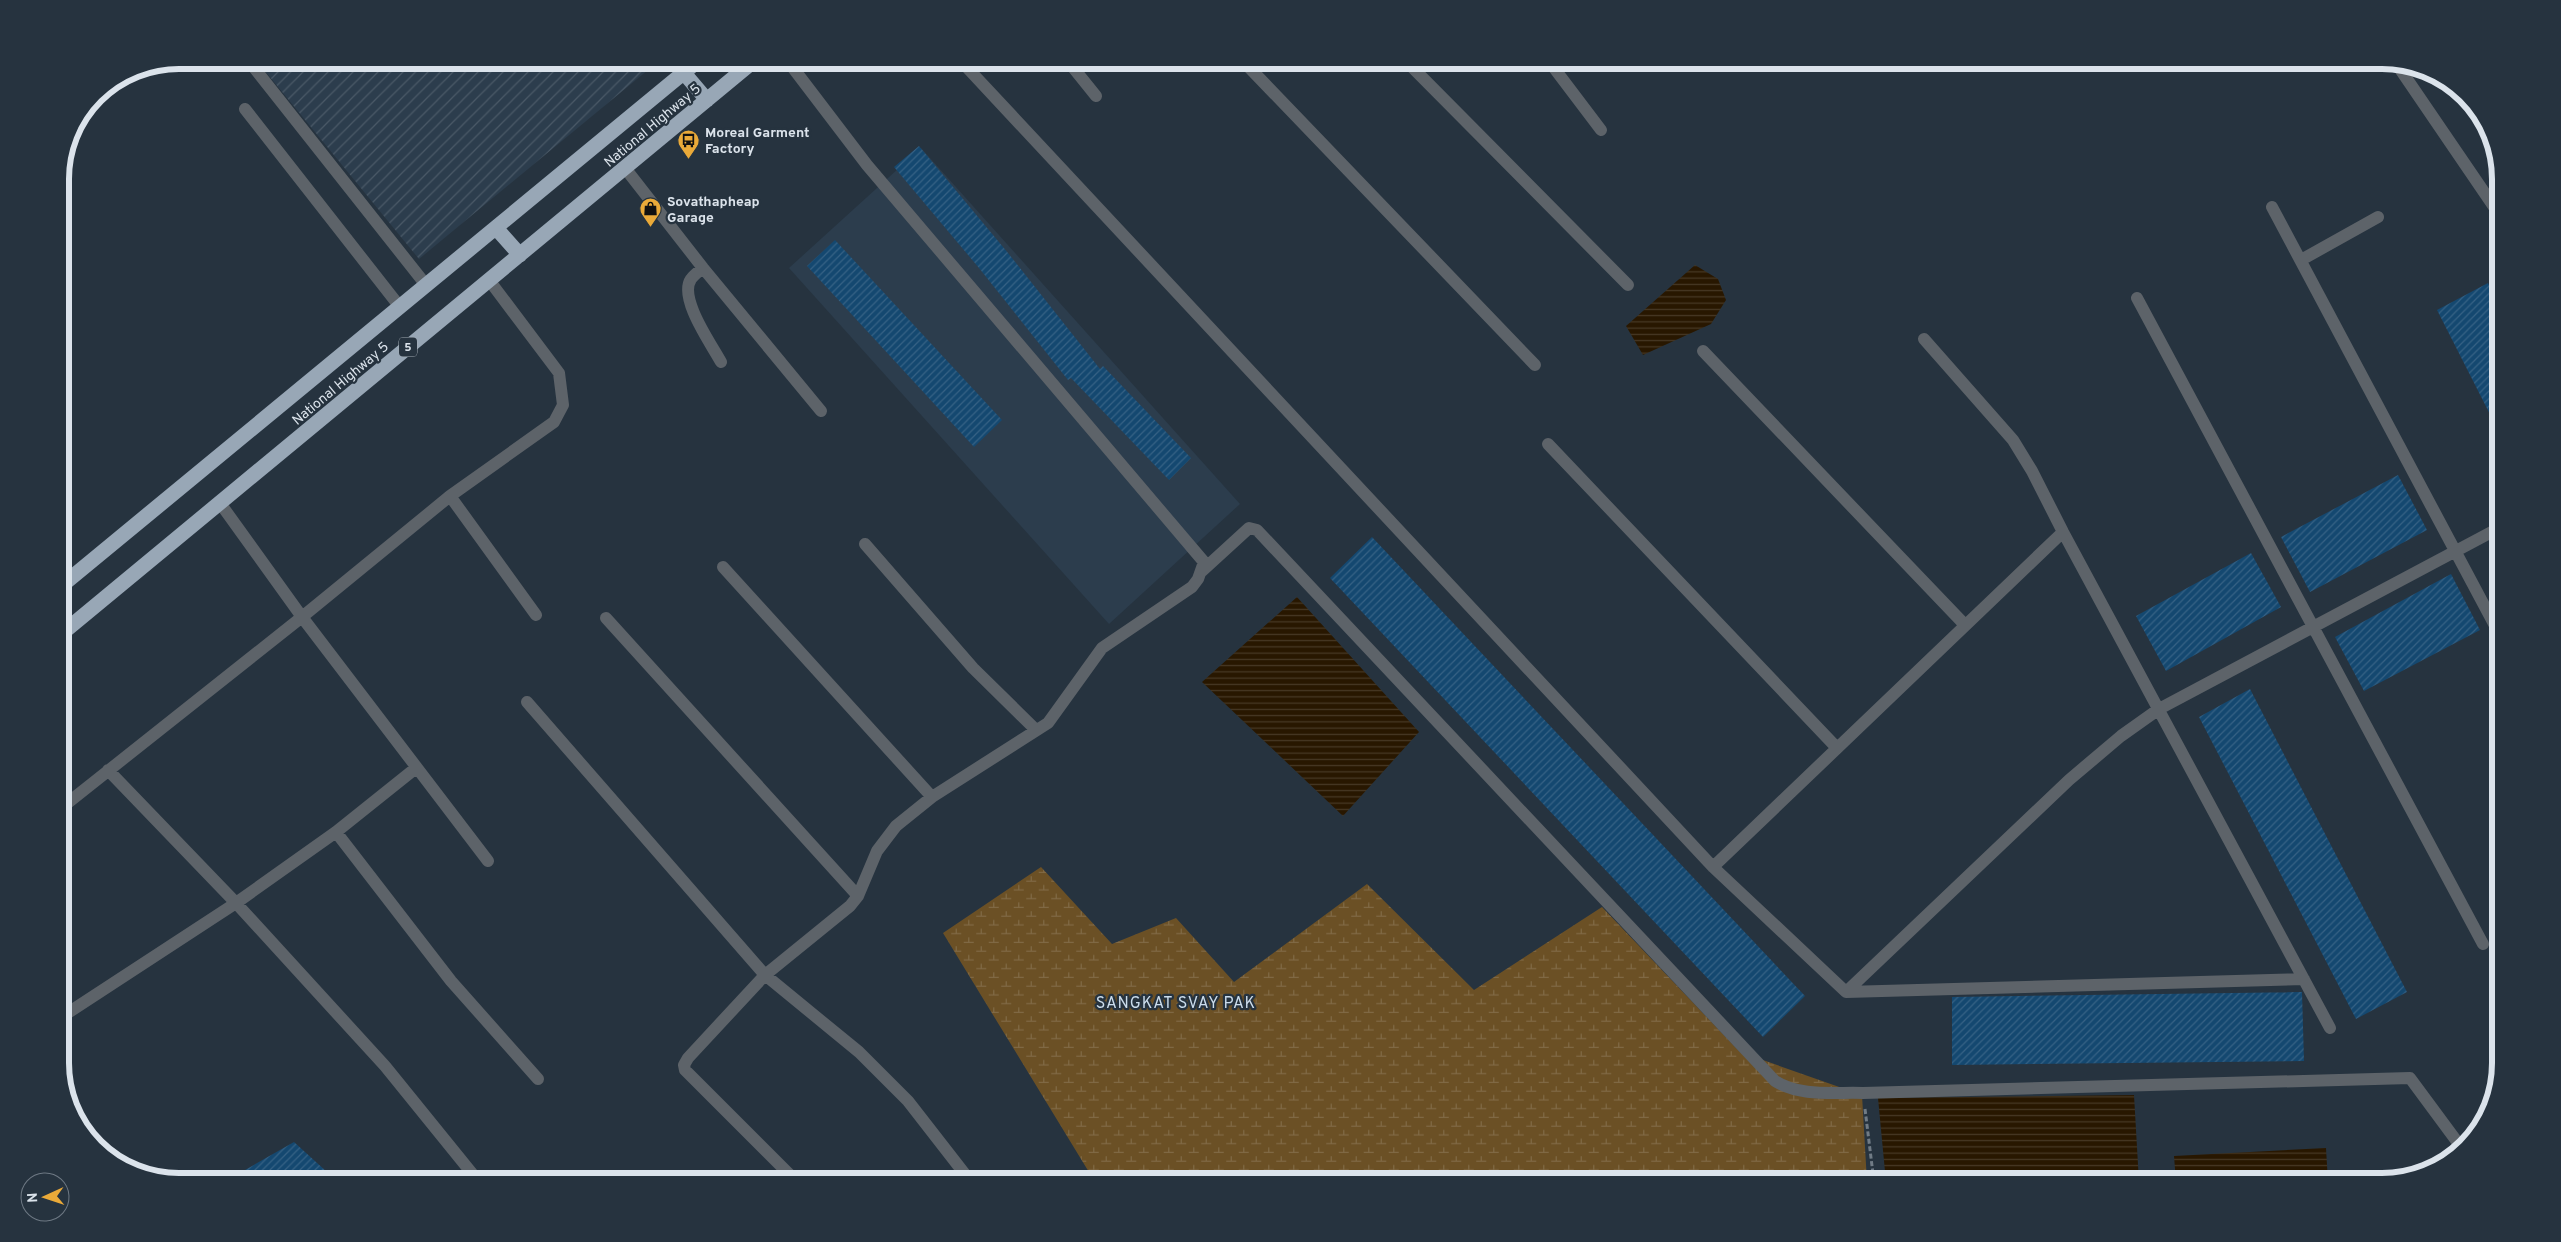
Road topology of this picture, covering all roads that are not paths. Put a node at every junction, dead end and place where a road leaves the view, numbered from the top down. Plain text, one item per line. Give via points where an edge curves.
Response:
1 (255, 69) edge
2 (689, 69) edge
3 (744, 69) edge
4 (794, 69) edge
5 (968, 69) edge
6 (1074, 69) edge
7 (1251, 69) edge
8 (1414, 69) edge
9 (1555, 69) edge
10 (2406, 72) edge
11 (684, 73) junction
12 (1096, 96) dead end
13 (707, 100) junction
14 (245, 109) dead end
15 (1601, 130) dead end
16 (625, 168) junction
17 (2492, 203) edge
18 (2272, 207) dead end
19 (2378, 217) dead end
20 (496, 228) junction
21 (520, 255) junction
22 (2301, 260) junction
23 (703, 268) junction
24 (489, 280) junction
25 (426, 285) junction
26 (1628, 285) dead end
27 (2137, 298) dead end
28 (400, 307) junction
29 (1924, 339) dead end
30 (1703, 351) dead end
31 (722, 362) dead end
32 (1535, 365) dead end
33 (821, 411) dead end
34 (1548, 444) dead end
35 (450, 496) junction
36 (220, 503) junction
37 (2063, 532) junction
38 (2492, 532) edge
39 (865, 544) dead end
40 (2455, 551) junction
41 (723, 567) dead end
42 (1202, 571) junction
43 (69, 580) edge
44 (536, 615) dead end
45 (302, 617) junction
46 (606, 618) dead end
47 (2492, 620) edge
48 (1965, 625) junction
49 (2313, 627) junction
50 (69, 628) edge
51 (527, 702) dead end
52 (2159, 709) junction
53 (1034, 729) junction
54 (1837, 748) junction
55 (416, 768) junction
56 (108, 770) junction
57 (932, 797) junction
58 (69, 802) edge
59 (336, 832) junction
60 (488, 862) dead end
61 (1713, 866) junction
62 (858, 896) junction
63 (236, 903) junction
64 (2482, 944) dead end
65 (765, 975) junction
66 (2304, 979) junction
67 (1846, 992) junction
68 (69, 1012) edge
69 (2330, 1028) dead end
70 (538, 1078) dead end
71 (2458, 1143) edge
72 (472, 1173) edge
73 (788, 1173) edge
74 (963, 1173) edge

1 - 25 street
2 - 11 highway, National Highway 5
3 - 13 highway, National Highway 5 / 5
4 - 42 street via 867,166 1196,552 1204,562
5 - 61 street
6 - 12 street
7 - 32 street
8 - 26 street
9 - 15 street
10 - 17 street
11 - 13 highway
11 - 20 highway, National Highway 5
13 - 16 highway, National Highway 5 / 5
14 - 28 street
16 - 21 highway, National Highway 5 / 5
16 - 23 street
18 - 22 street
19 - 22 street
20 - 21 highway
20 - 25 highway, National Highway 5
21 - 24 highway, National Highway 5 / 5
22 - 40 street
23 - 31 street via 691,279 688,288 690,300 698,322
23 - 33 street
24 - 35 street via 559,373 564,405 554,422
24 - 36 highway, National Highway 5 / 5
25 - 28 highway, National Highway 5
27 - 49 street
28 - 43 highway, National Highway 5
29 - 37 street via 2013,440
30 - 48 street
34 - 54 street
35 - 44 street
35 - 45 street
36 - 45 street
36 - 50 highway, National Highway 5 / 5
37 - 48 street
37 - 52 street
38 - 40 street
39 - 53 street via 973,668
40 - 47 street
40 - 49 street
41 - 57 street
42 - 53 street via 1192,587 1102,648 1060,709 1048,723
42 - 71 street via 1249,528 1257,530 1775,1081 1796,1091 1863,1093 2410,1078
45 - 55 street
45 - 56 street
46 - 62 street
48 - 54 street
49 - 52 street
49 - 64 street
51 - 65 street
52 - 66 street
52 - 67 street via 2069,780
53 - 57 street
54 - 61 street
55 - 59 street
55 - 60 street
56 - 58 street
56 - 63 street
57 - 62 street via 886,838
59 - 63 street
59 - 70 street via 451,981
61 - 67 street
62 - 65 street
63 - 68 street
63 - 72 street via 385,1066
65 - 73 street via 688,1058 684,1068
65 - 74 street via 873,1066 908,1101
66 - 67 street
66 - 69 street

